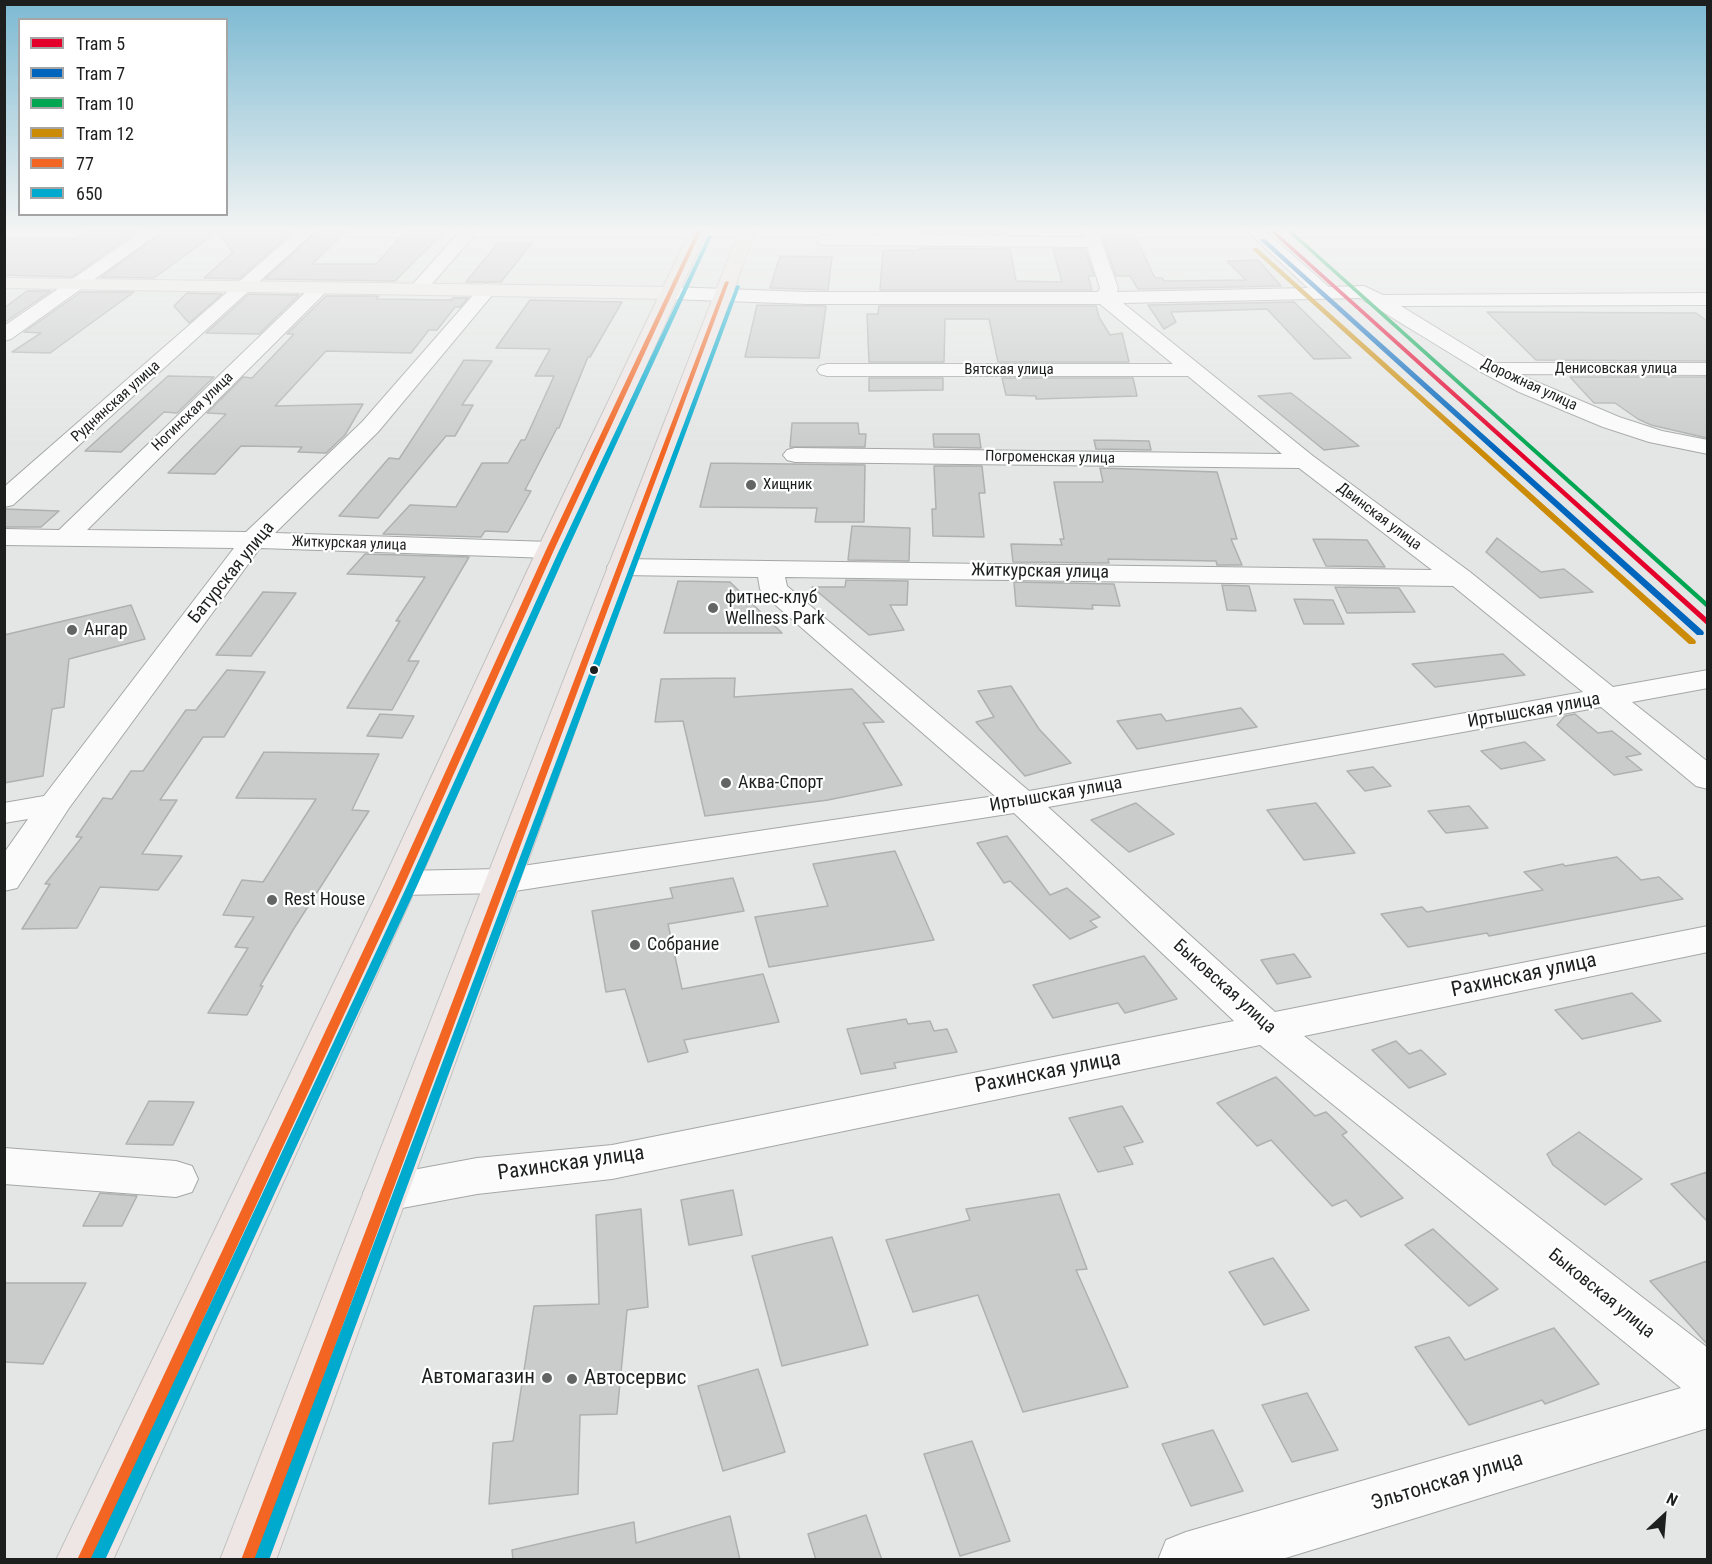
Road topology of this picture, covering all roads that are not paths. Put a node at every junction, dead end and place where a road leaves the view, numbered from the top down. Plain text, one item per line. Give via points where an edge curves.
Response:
1 (48, 304) edge
2 (226, 304) edge
3 (304, 304) edge
4 (475, 304) edge
5 (666, 304) edge
6 (718, 304) edge
7 (1112, 304) edge
8 (1386, 304) edge
9 (4, 335) edge
10 (1488, 368) junction
11 (1191, 369) junction
12 (1707, 369) edge
13 (827, 370) dead end
14 (1707, 447) edge
15 (795, 455) dead end
16 (1305, 461) junction
17 (4, 500) edge
18 (67, 536) junction
19 (4, 537) edge
20 (253, 540) junction
21 (550, 550) junction
22 (620, 567) junction
23 (770, 569) junction
24 (1460, 578) junction
25 (1707, 679) edge
26 (1608, 698) junction
27 (1707, 779) edge
28 (1022, 802) junction
29 (55, 804) junction
30 (4, 813) edge
31 (4, 880) edge
32 (502, 881) junction
33 (400, 883) junction
34 (1707, 939) edge
35 (1268, 1029) junction
36 (4, 1166) edge
37 (176, 1179) dead end
38 (386, 1193) junction
39 (1707, 1379) edge
40 (1707, 1404) edge
41 (84, 1560) edge
42 (248, 1560) edge
43 (1186, 1560) edge

1 - 9 street
2 - 17 street, Руднянская улица
3 - 18 street, Ногинская улица
4 - 20 street, Батурская улица via 370,427
5 - 21 highway
6 - 22 highway
7 - 11 street, Двинская улица
8 - 10 street, Дорожная улица
10 - 12 street, Денисовская улица
10 - 14 street, Дорожная улица via 1611,422
11 - 13 street, Вятская улица
11 - 16 street, Двинская улица
15 - 16 street, Погроменская улица
16 - 24 street, Двинская улица
18 - 19 street, Житкурская улица
18 - 20 street, Житкурская улица
20 - 21 street, Житкурская улица
20 - 29 street, Батурская улица
21 - 33 highway
22 - 23 street, Житкурская улица
22 - 32 highway
23 - 24 street, Житкурская улица
23 - 28 street, Быковская улица via 774,589
24 - 26 street, Двинская улица
25 - 26 street, Иртышская улица
26 - 27 street, Двинская улица
26 - 28 street, Иртышская улица
28 - 32 street, Иртышская улица
28 - 35 street, Быковская улица
29 - 30 street
29 - 31 street, Батурская улица
32 - 33 street, Иртышская улица
32 - 38 highway
33 - 41 highway
34 - 35 street, Рахинская улица
35 - 38 street, Рахинская улица via 612,1162 477,1176
35 - 39 street, Быковская улица
36 - 37 street
38 - 42 highway
40 - 43 street, Эльтонская улица

